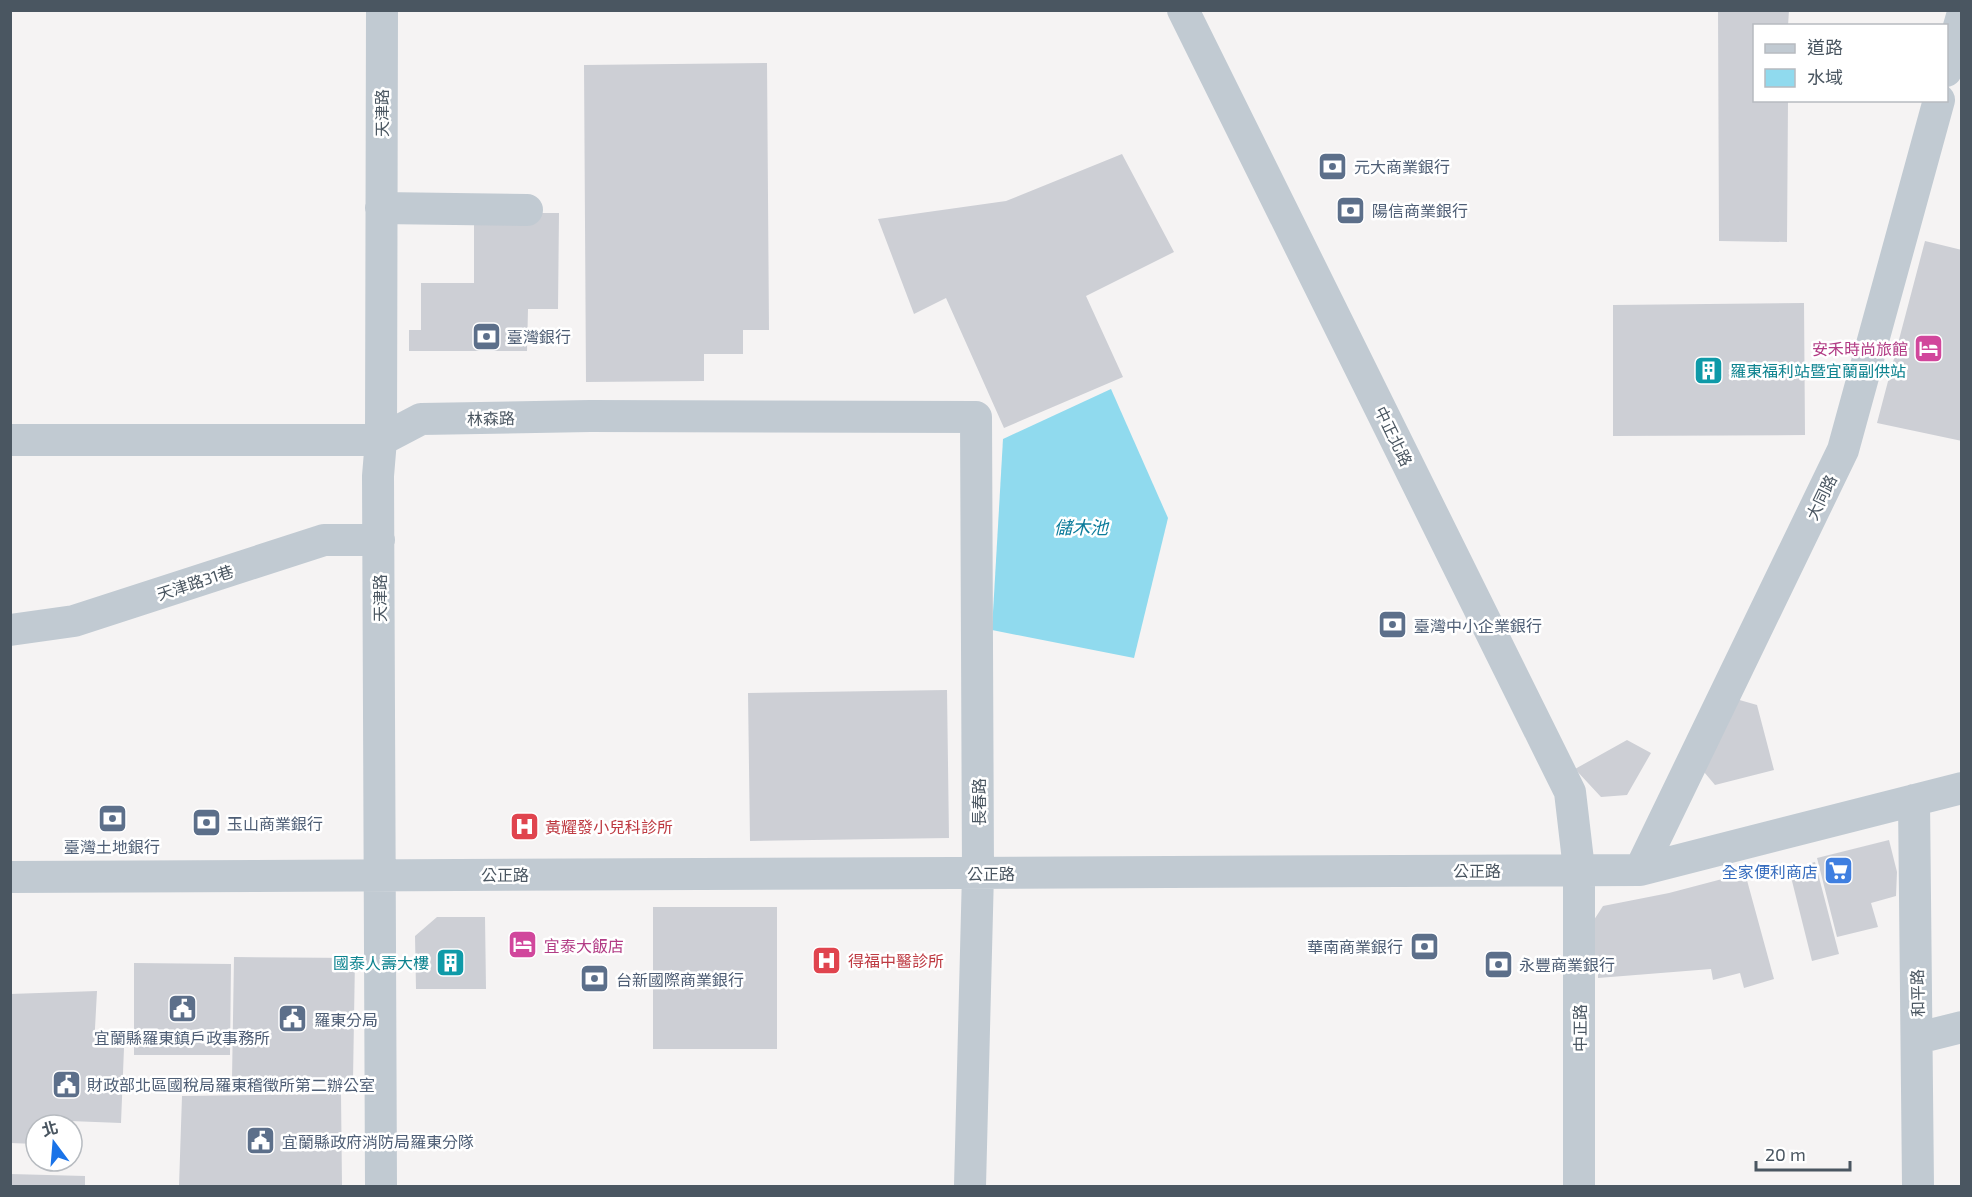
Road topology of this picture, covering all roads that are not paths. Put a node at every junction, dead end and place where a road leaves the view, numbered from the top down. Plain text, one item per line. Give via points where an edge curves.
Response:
1 (382, 10) edge
2 (1183, 10) edge
3 (1962, 16) edge
4 (1948, 67) edge
5 (1937, 102) edge
6 (381, 208) junction
7 (527, 210) dead end
8 (976, 417) joint
9 (10, 440) edge
10 (381, 440) junction
11 (379, 540) junction
12 (10, 630) edge
13 (1962, 788) edge
14 (1914, 800) junction
15 (1579, 869) junction
16 (1640, 870) junction
17 (978, 873) junction
18 (380, 874) junction
19 (10, 877) edge
20 (1962, 1027) edge
21 (1918, 1038) junction
22 (381, 1186) edge
23 (970, 1186) edge
24 (1579, 1186) edge
25 (1918, 1186) edge

1 - 6 street, 天津路
2 - 15 street, 中正北路 via 1570,792
3 - 4 street
5 - 16 street, 大同路 via 1844,450
6 - 7 street
6 - 10 street, 天津路
8 - 10 street, 林森路 via 421,419
8 - 17 street, 長春路
9 - 10 street, 林森路
10 - 11 street, 天津路
11 - 12 street, 天津路31巷 via 324,540 74,621
11 - 18 street, 天津路
13 - 14 street, 公正路
14 - 16 street, 公正路
14 - 21 street, 和平路
15 - 16 street, 公正路
15 - 17 street, 公正路
15 - 24 street, 中正路
17 - 18 street, 公正路
17 - 23 street, 長春路
18 - 19 street, 公正路
18 - 22 street, 天津路
20 - 21 street
21 - 25 street, 和平路

